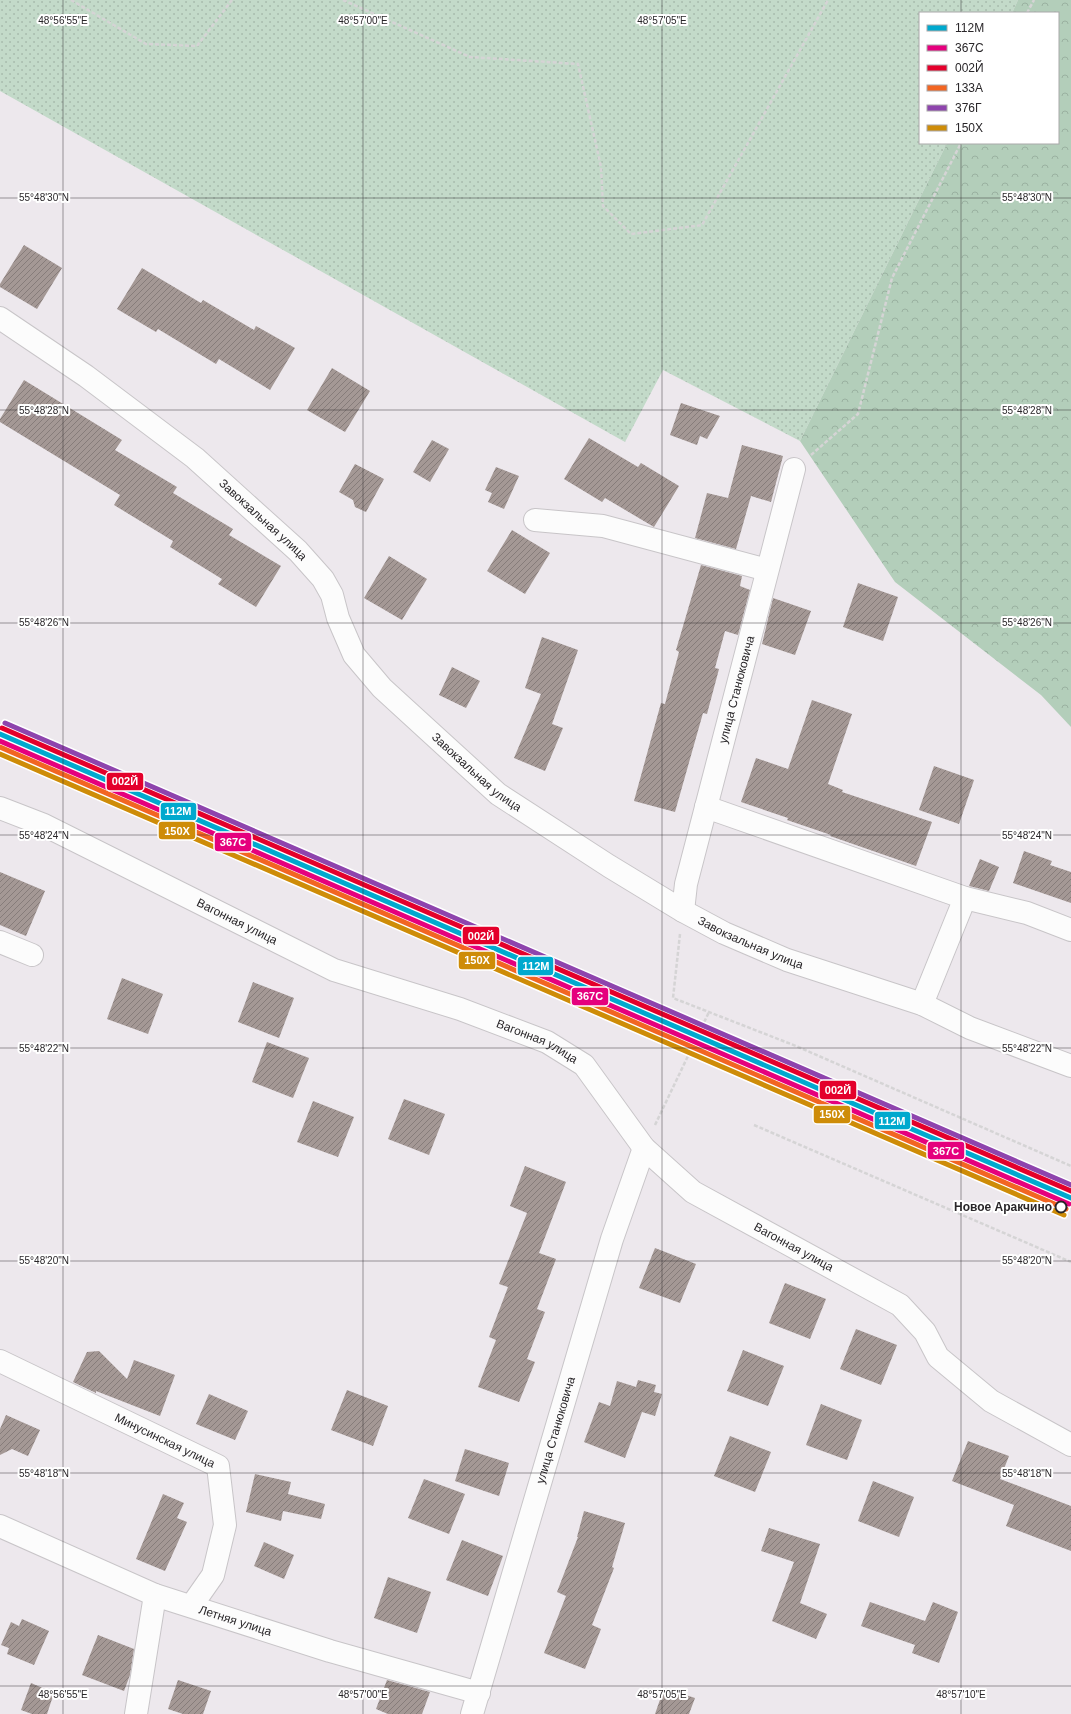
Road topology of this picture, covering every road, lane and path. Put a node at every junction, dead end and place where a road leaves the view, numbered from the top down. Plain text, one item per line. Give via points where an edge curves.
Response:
1 (71, 0) edge
2 (232, 0) edge
3 (343, 0) edge
4 (828, 0) edge
5 (1034, 0) edge
6 (1028, 12) edge
7 (960, 144) edge
8 (0, 318) edge
9 (794, 469) joint
10 (535, 520) dead end
11 (767, 570) junction
12 (706, 807) junction
13 (0, 808) edge
14 (965, 898) junction
15 (683, 911) junction
16 (1071, 930) edge
17 (0, 942) edge
18 (32, 955) dead end
19 (922, 1004) junction
20 (709, 1012) junction
21 (1071, 1066) edge
22 (754, 1125) dead end
23 (644, 1148) junction
24 (1071, 1166) edge
25 (1071, 1262) edge
26 (0, 1361) edge
27 (1071, 1445) edge
28 (0, 1526) edge
29 (154, 1595) junction
30 (192, 1605) junction
31 (479, 1693) junction
32 (136, 1714) edge
33 (472, 1714) edge

1 - 2 path via 146,44 197,46
3 - 4 path via 470,57 578,64 601,167 604,206 631,234 702,225
5 - 6 path
7 - 9 path via 892,278 858,414
8 - 15 street, Завокзальная улица via 86,376 195,458 298,551 323,579 332,595 338,618 354,655 382,688 498,794
9 - 11 street, улица Станюковича
10 - 11 street via 604,526
11 - 12 street, улица Станюковича
12 - 14 street
12 - 15 street, улица Станюковича via 686,884
13 - 23 street, Вагонная улица via 44,825 334,970 460,1009 547,1042 584,1065
14 - 16 street via 1027,913
14 - 19 street
15 - 19 street, Завокзальная улица via 724,933 787,960
15 - 20 path via 673,998
17 - 18 street
19 - 21 street, Завокзальная улица via 970,1028
20 - 23 path
20 - 24 path via 796,1046
22 - 25 path
23 - 27 street, Вагонная улица via 693,1192 900,1305 925,1332 938,1357 991,1401
23 - 31 street, улица Станюковича via 612,1239
26 - 30 street, Минусинская улица via 218,1466 225,1525 213,1575
28 - 29 street, Летняя улица
29 - 30 street, Летняя улица
29 - 32 street
30 - 31 street, Летняя улица via 330,1651
31 - 33 street, улица Станюковича

